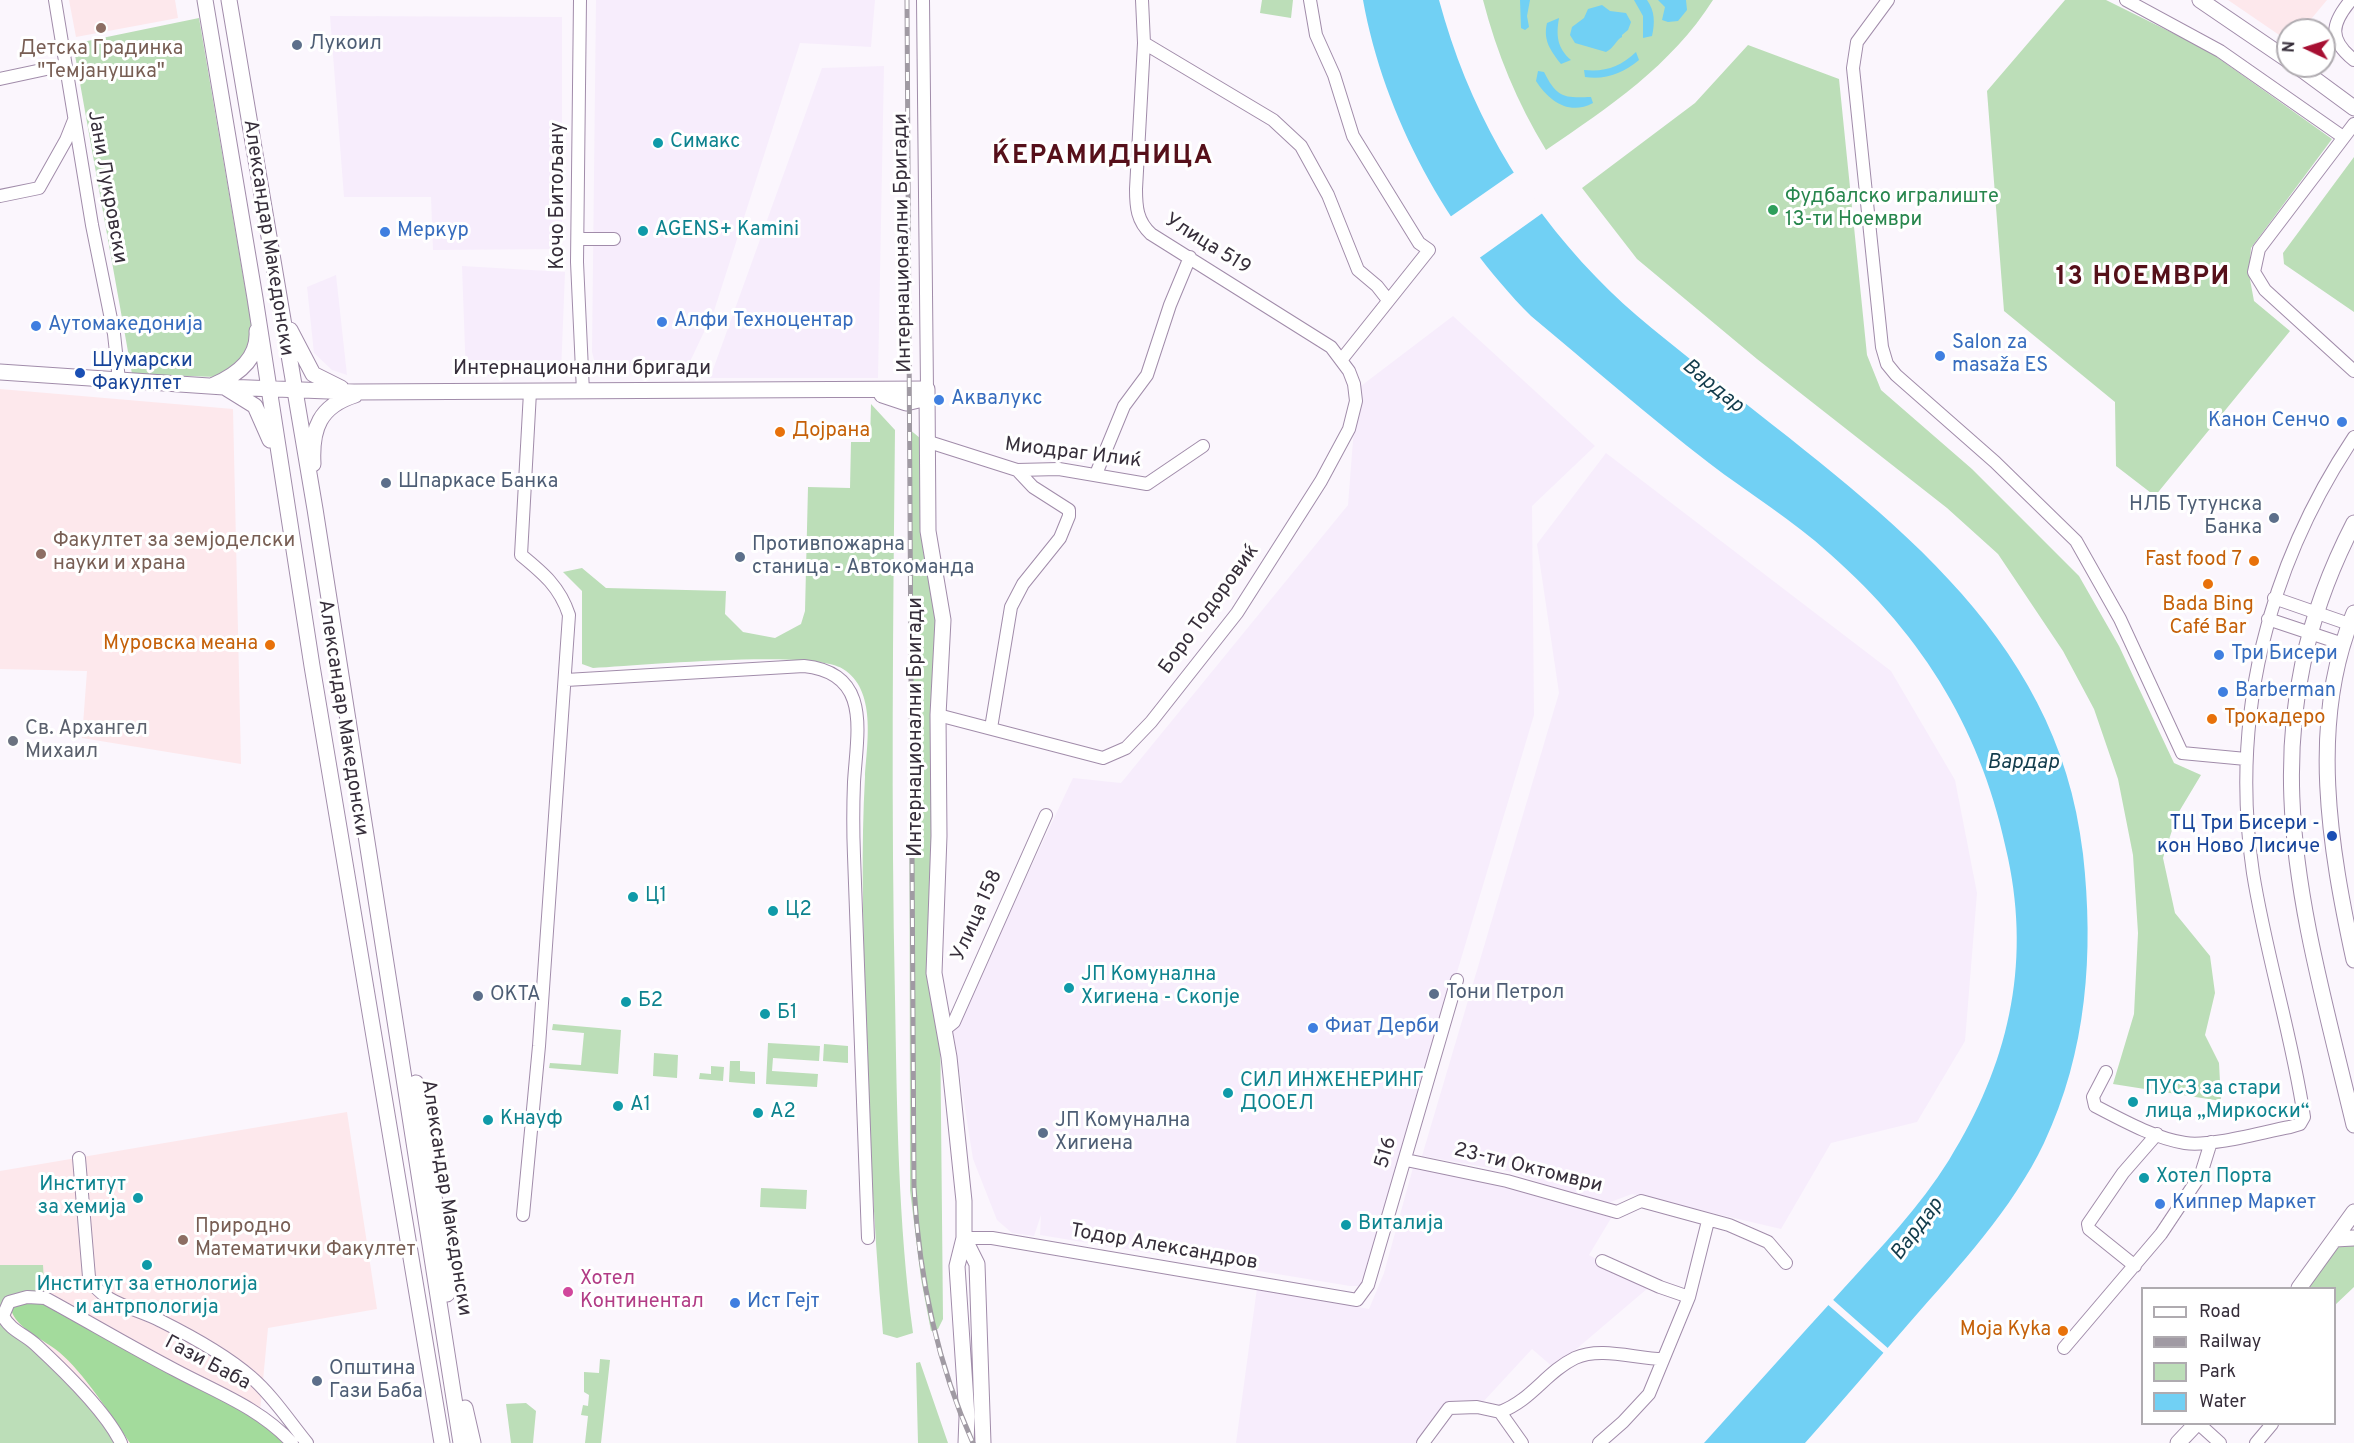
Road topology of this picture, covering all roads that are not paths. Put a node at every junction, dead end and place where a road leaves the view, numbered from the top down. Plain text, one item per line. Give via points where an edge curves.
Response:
1 (55, 0) edge
2 (205, 0) edge
3 (229, 0) edge
4 (580, 0) edge
5 (923, 0) edge
6 (1142, 0) edge
7 (1310, 0) edge
8 (1888, 0) edge
9 (2126, 0) edge
10 (2200, 0) edge
11 (2351, 0) edge
12 (1144, 43) junction
13 (2276, 52) edge
14 (2354, 60) edge
15 (65, 66) junction
16 (2313, 78) edge
17 (0, 79) edge
18 (2354, 108) edge
19 (75, 118) junction
20 (2354, 124) edge
21 (2343, 137) junction
22 (0, 196) edge
23 (578, 239) junction
24 (614, 239) dead end
25 (1190, 257) junction
26 (1388, 300) junction
27 (256, 301) junction
28 (281, 311) junction
29 (1341, 359) junction
30 (2354, 371) edge
31 (0, 372) edge
32 (119, 380) junction
33 (217, 387) junction
34 (269, 389) junction
35 (294, 390) junction
36 (871, 391) junction
37 (359, 392) junction
38 (530, 392) junction
39 (583, 392) junction
40 (927, 394) junction
41 (906, 403) junction
42 (2354, 437) edge
43 (929, 442) junction
44 (1203, 446) dead end
45 (281, 468) junction
46 (1017, 470) junction
47 (1096, 474) junction
48 (315, 509) junction
49 (2354, 523) edge
50 (2274, 598) junction
51 (2316, 613) junction
52 (2352, 618) edge
53 (2268, 620) junction
54 (2309, 634) junction
55 (2343, 644) junction
56 (566, 680) junction
57 (938, 715) junction
58 (992, 728) junction
59 (2246, 759) junction
60 (1046, 815) dead end
61 (2354, 960) edge
62 (1457, 980) dead end
63 (944, 1030) junction
64 (2106, 1072) dead end
65 (2354, 1125) edge
66 (2157, 1134) junction
67 (2211, 1142) junction
68 (79, 1158) dead end
69 (1406, 1160) junction
70 (2354, 1212) edge
71 (523, 1215) dead end
72 (1708, 1221) junction
73 (868, 1238) dead end
74 (964, 1238) junction
75 (2354, 1238) edge
76 (2335, 1239) junction
77 (1602, 1261) dead end
78 (1786, 1263) dead end
79 (2135, 1266) junction
80 (2300, 1287) edge
81 (1689, 1297) junction
82 (1357, 1300) joint
83 (2064, 1348) dead end
84 (1664, 1359) junction
85 (453, 1379) junction
86 (1500, 1412) junction
87 (2197, 1425) edge
88 (2199, 1425) edge
89 (2271, 1425) edge
90 (121, 1443) edge
91 (292, 1443) edge
92 (307, 1443) edge
93 (442, 1443) edge
94 (461, 1443) edge
95 (473, 1443) edge
96 (966, 1443) edge
97 (983, 1443) edge
98 (1423, 1443) edge
99 (1522, 1443) edge
100 (1599, 1443) edge
101 (2178, 1443) edge
102 (2220, 1443) edge
103 (2256, 1443) edge

1 - 15 street, Јани Лукровски
2 - 27 street, Александар Македонски
3 - 28 street, Александар Македонски
4 - 23 street, Кочо Битољану
5 - 40 street, Интернационални Бригади
6 - 12 street, Улица 519
7 - 26 street via 1316,35 1334,75 1353,136 1419,243 1429,250
8 - 59 street via 1857,42 1853,68 1882,347 1887,364 2076,541 2120,619 2182,753
9 - 21 street via 2220,51
10 - 13 street
11 - 14 street via 2339,14 2334,29 2338,44
12 - 25 street, Улица 519 via 1136,209 1151,234
12 - 26 street via 1273,120 1302,146 1328,195 1358,270
15 - 17 street
15 - 19 street, Јани Лукровски
16 - 18 street
19 - 22 street via 39,188
19 - 32 street, Јани Лукровски
20 - 21 street
21 - 30 street via 2259,249 2254,272 2265,290
23 - 24 street
23 - 39 street, Кочо Битољану
25 - 29 street, Улица 519 via 1331,347
25 - 47 street via 1147,375 1124,406
26 - 29 street
27 - 33 street via 258,338 245,368
27 - 34 street, Александар Македонски
28 - 35 street, Александар Македонски
28 - 37 street via 313,374 328,384
29 - 58 street, Боро Тодоровиќ via 1354,384 1354,417 1321,481 1237,613 1134,740 1113,756 1103,758
31 - 32 street, Интернационални бригади
32 - 33 street, Интернационални бригади
33 - 34 street, Интернационални бригади
33 - 45 street via 259,411
34 - 35 street, Интернационални бригади
34 - 45 street, Александар Македонски
35 - 37 street, Интернационални бригади
35 - 48 street, Александар Македонски
36 - 39 street, Интернационални бригади
36 - 40 street, Интернационални бригади
36 - 41 street, Интернационални бригади
37 - 38 street, Интернационални бригади
37 - 48 street via 337,401 320,418 313,458
38 - 39 street, Интернационални бригади
38 - 56 street via 521,555 550,579 564,598 569,615
40 - 41 street, Интернационални бригади
40 - 43 street, Интернационални Бригади
41 - 43 street via 919,414
42 - 50 street via 2311,509
43 - 46 street, Миодраг Илиќ
43 - 57 street, Интернационални Бригади via 928,531 943,620
44 - 47 street, Миодраг Илиќ via 1146,484
45 - 93 street, Александар Македонски
46 - 47 street, Миодраг Илиќ via 1059,469
46 - 58 street via 1033,487 1069,510 1069,516 1060,538 1023,584 1011,607
48 - 85 street, Александар Македонски via 387,962 403,1000 443,1253 447,1291 444,1328
49 - 51 street
50 - 51 street
50 - 53 street
51 - 52 street
51 - 54 street
52 - 55 street
53 - 54 street
53 - 59 street via 2253,686
54 - 55 street
54 - 65 street via 2292,734 2293,837 2302,901
55 - 61 street via 2330,729 2329,803 2337,875
56 - 71 street
56 - 73 street via 804,666 836,674 851,693 857,711 854,856
57 - 58 street, Боро Тодоровиќ
57 - 63 street, Интернационални Бригади via 934,973
59 - 67 street via 2253,873 2304,1118 2290,1127
60 - 63 street, Улица 158 via 954,1022
62 - 69 street, 516
63 - 74 street, Интернационални Бригади via 959,1143
64 - 66 street via 2093,1097 2095,1106
66 - 67 street via 2186,1143
66 - 79 street via 2112,1186 2088,1224 2089,1229
67 - 79 street via 2201,1174
68 - 92 street via 89,1278 94,1288 161,1320 250,1376
69 - 72 street, 23-ти Октомври via 1507,1181 1617,1212 1641,1201
69 - 82 street, 516 via 1368,1285
70 - 76 street
72 - 78 street, 23-ти Октомври via 1729,1225 1768,1242
72 - 81 street
74 - 82 street, Тодор Александров via 992,1238
74 - 96 street via 957,1266
74 - 97 street via 977,1264
75 - 76 street
76 - 80 street
77 - 81 street
79 - 83 street
81 - 84 street
84 - 86 street via 1621,1354 1575,1358 1519,1405
84 - 100 street via 1649,1395
85 - 94 street, Александар Македонски
85 - 95 street via 465,1406
86 - 98 street via 1477,1407 1449,1408
86 - 99 street
87 - 101 street
88 - 102 street
89 - 103 street
90 - 91 street, Гази Баба via 70,1379 28,1337 6,1322 3,1316 9,1302 27,1296 45,1298 239,1401

